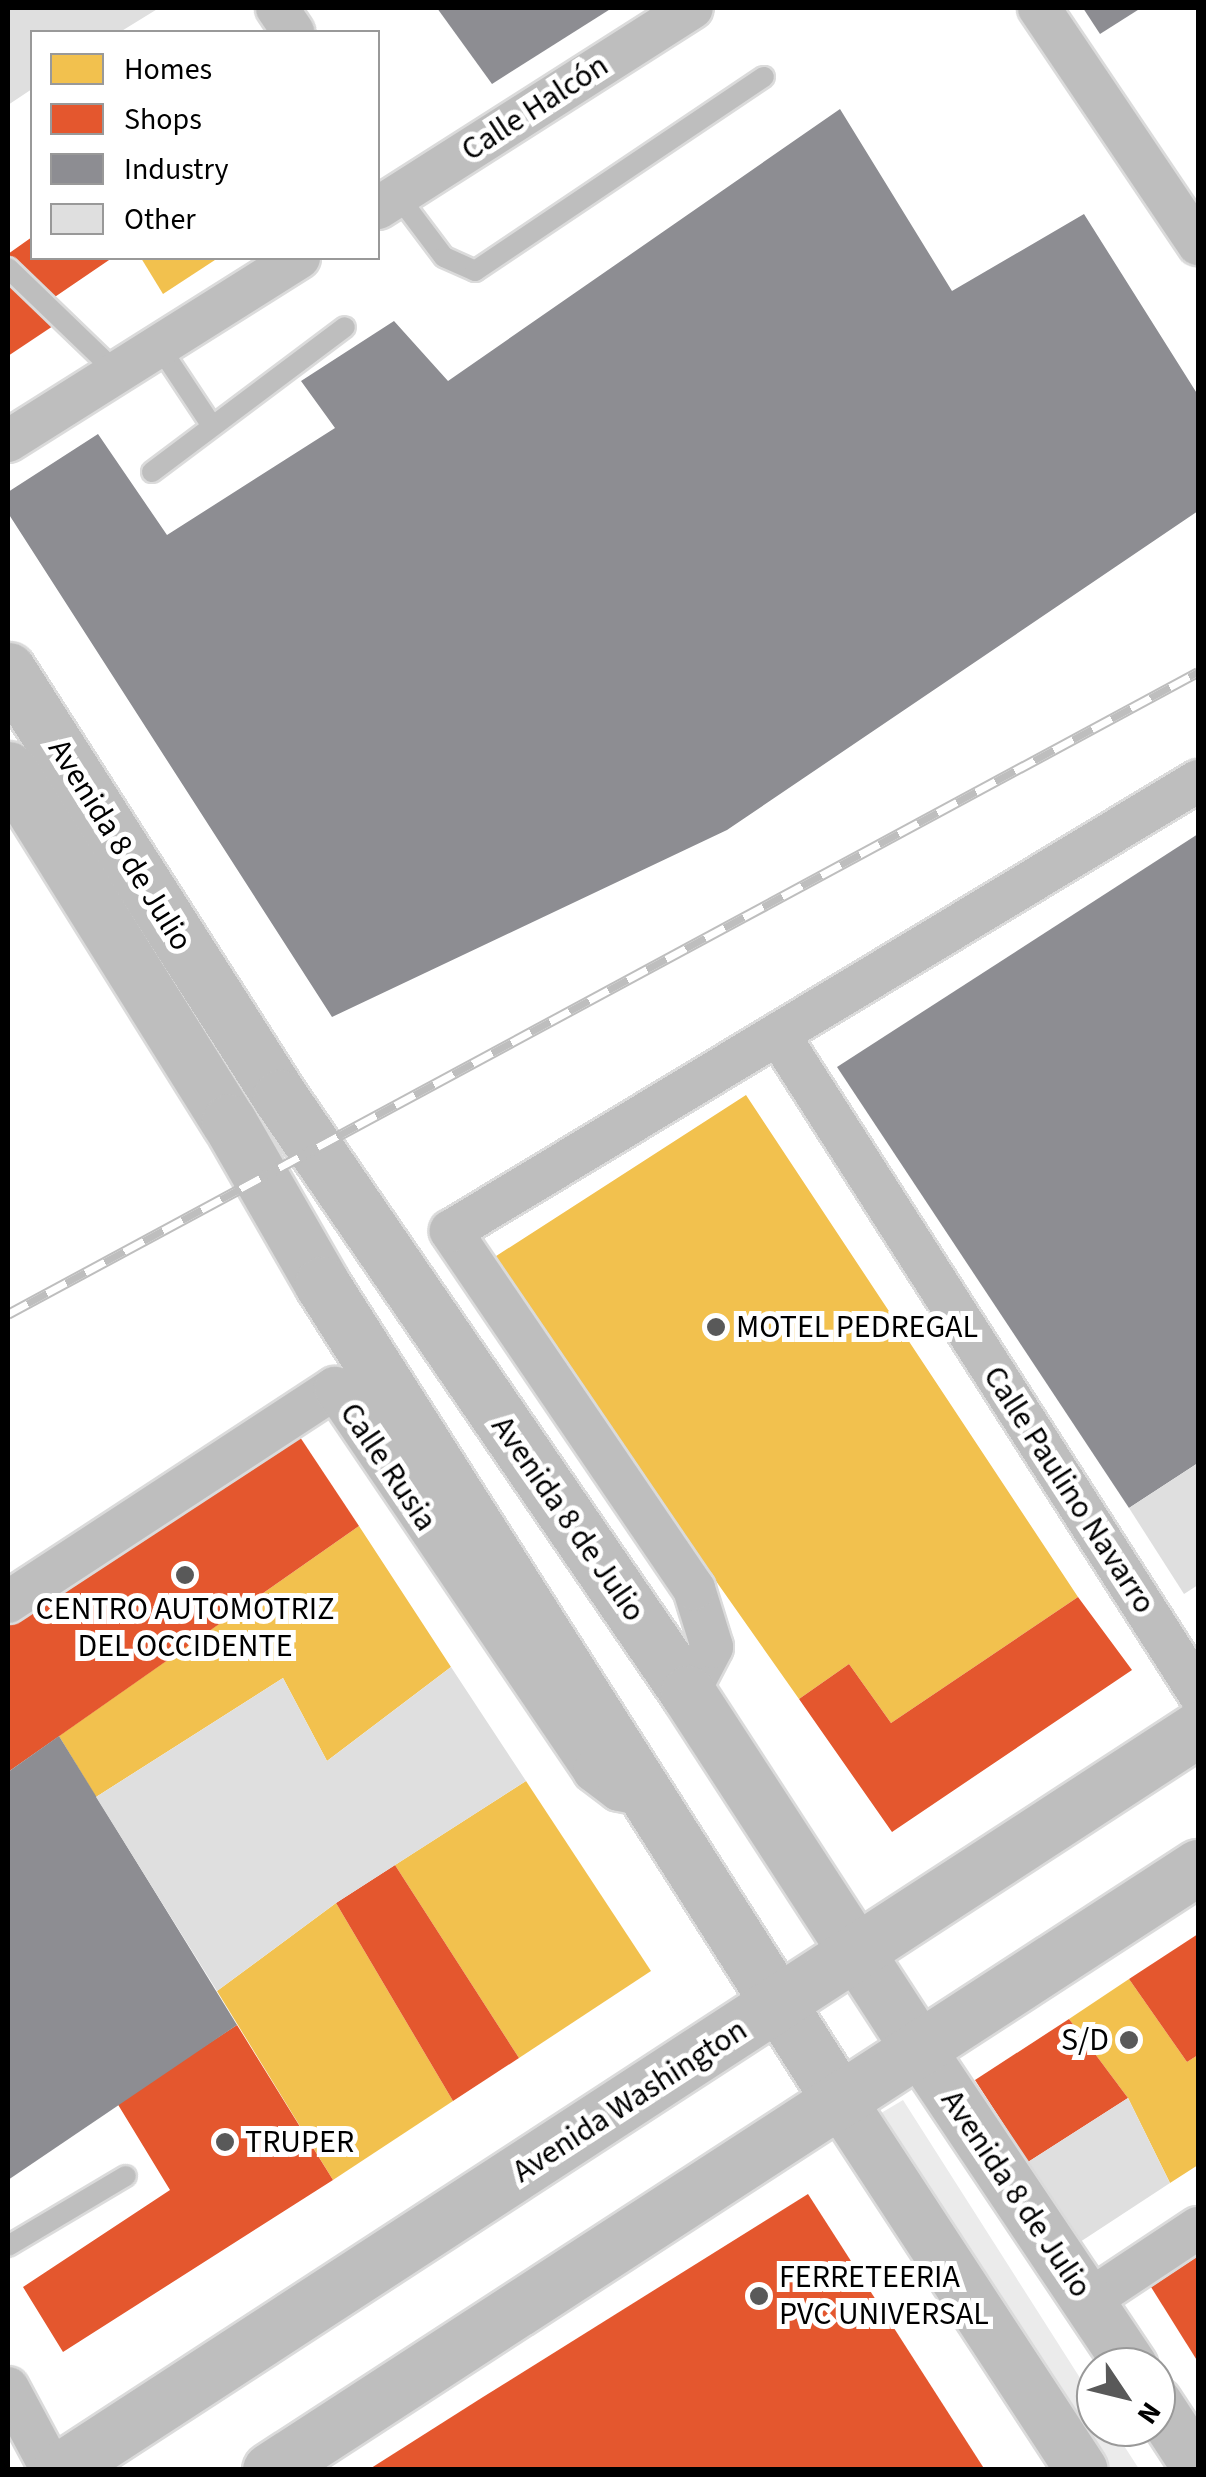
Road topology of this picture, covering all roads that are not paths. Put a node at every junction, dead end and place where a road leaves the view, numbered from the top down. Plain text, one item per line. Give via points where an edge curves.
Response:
1 (277, 8) edge
2 (692, 8) edge
3 (1039, 8) edge
4 (292, 30) edge
5 (764, 77) dead end
6 (384, 190) edge
7 (1198, 244) edge
8 (297, 260) edge
9 (8, 268) edge
10 (345, 327) dead end
11 (159, 346) junction
12 (117, 373) junction
13 (212, 426) junction
14 (8, 441) edge
15 (152, 472) dead end
16 (8, 670) edge
17 (8, 769) edge
18 (1198, 780) edge
19 (778, 1034) junction
20 (8, 1602) edge
21 (1198, 1692) edge
22 (688, 1693) junction
23 (1198, 1729) edge
24 (645, 1794) junction
25 (1198, 1867) edge
26 (854, 1953) junction
27 (778, 2005) junction
28 (919, 2049) junction
29 (839, 2099) junction
30 (126, 2176) dead end
31 (1198, 2228) edge
32 (8, 2246) edge
33 (1088, 2301) junction
34 (1119, 2347) edge
35 (8, 2388) edge
36 (1176, 2433) edge
37 (1198, 2467) edge
38 (56, 2470) edge
39 (270, 2470) edge
40 (1082, 2470) edge

1 - 4 street
2 - 6 street, Calle Halcón
3 - 7 street
5 - 6 lane via 474,271 444,257
8 - 11 street
9 - 12 lane
10 - 13 lane
11 - 12 street
11 - 13 lane
12 - 14 street
13 - 15 lane
16 - 22 main road, Avenida 8 de Julio via 280,1097
17 - 24 main road, Avenida 8 de Julio
18 - 19 street
19 - 21 street, Calle Paulino Navarro
19 - 22 street via 451,1231 708,1618 712,1647
20 - 24 street, Calle Rusia via 334,1388 594,1771 619,1790
22 - 26 main road, Avenida 8 de Julio
23 - 26 main road, Avenida Washington
24 - 27 main road, Avenida 8 de Julio
25 - 28 main road
26 - 27 main road, Avenida Washington
26 - 28 main road, Avenida 8 de Julio
27 - 29 main road, Avenida 8 de Julio
27 - 38 main road, Avenida Washington
28 - 29 main road
28 - 33 street, Avenida 8 de Julio
29 - 39 main road
29 - 40 street, Avenida 8 de Julio
30 - 32 lane
31 - 33 street
33 - 34 street, Avenida 8 de Julio
35 - 38 street
36 - 37 street

